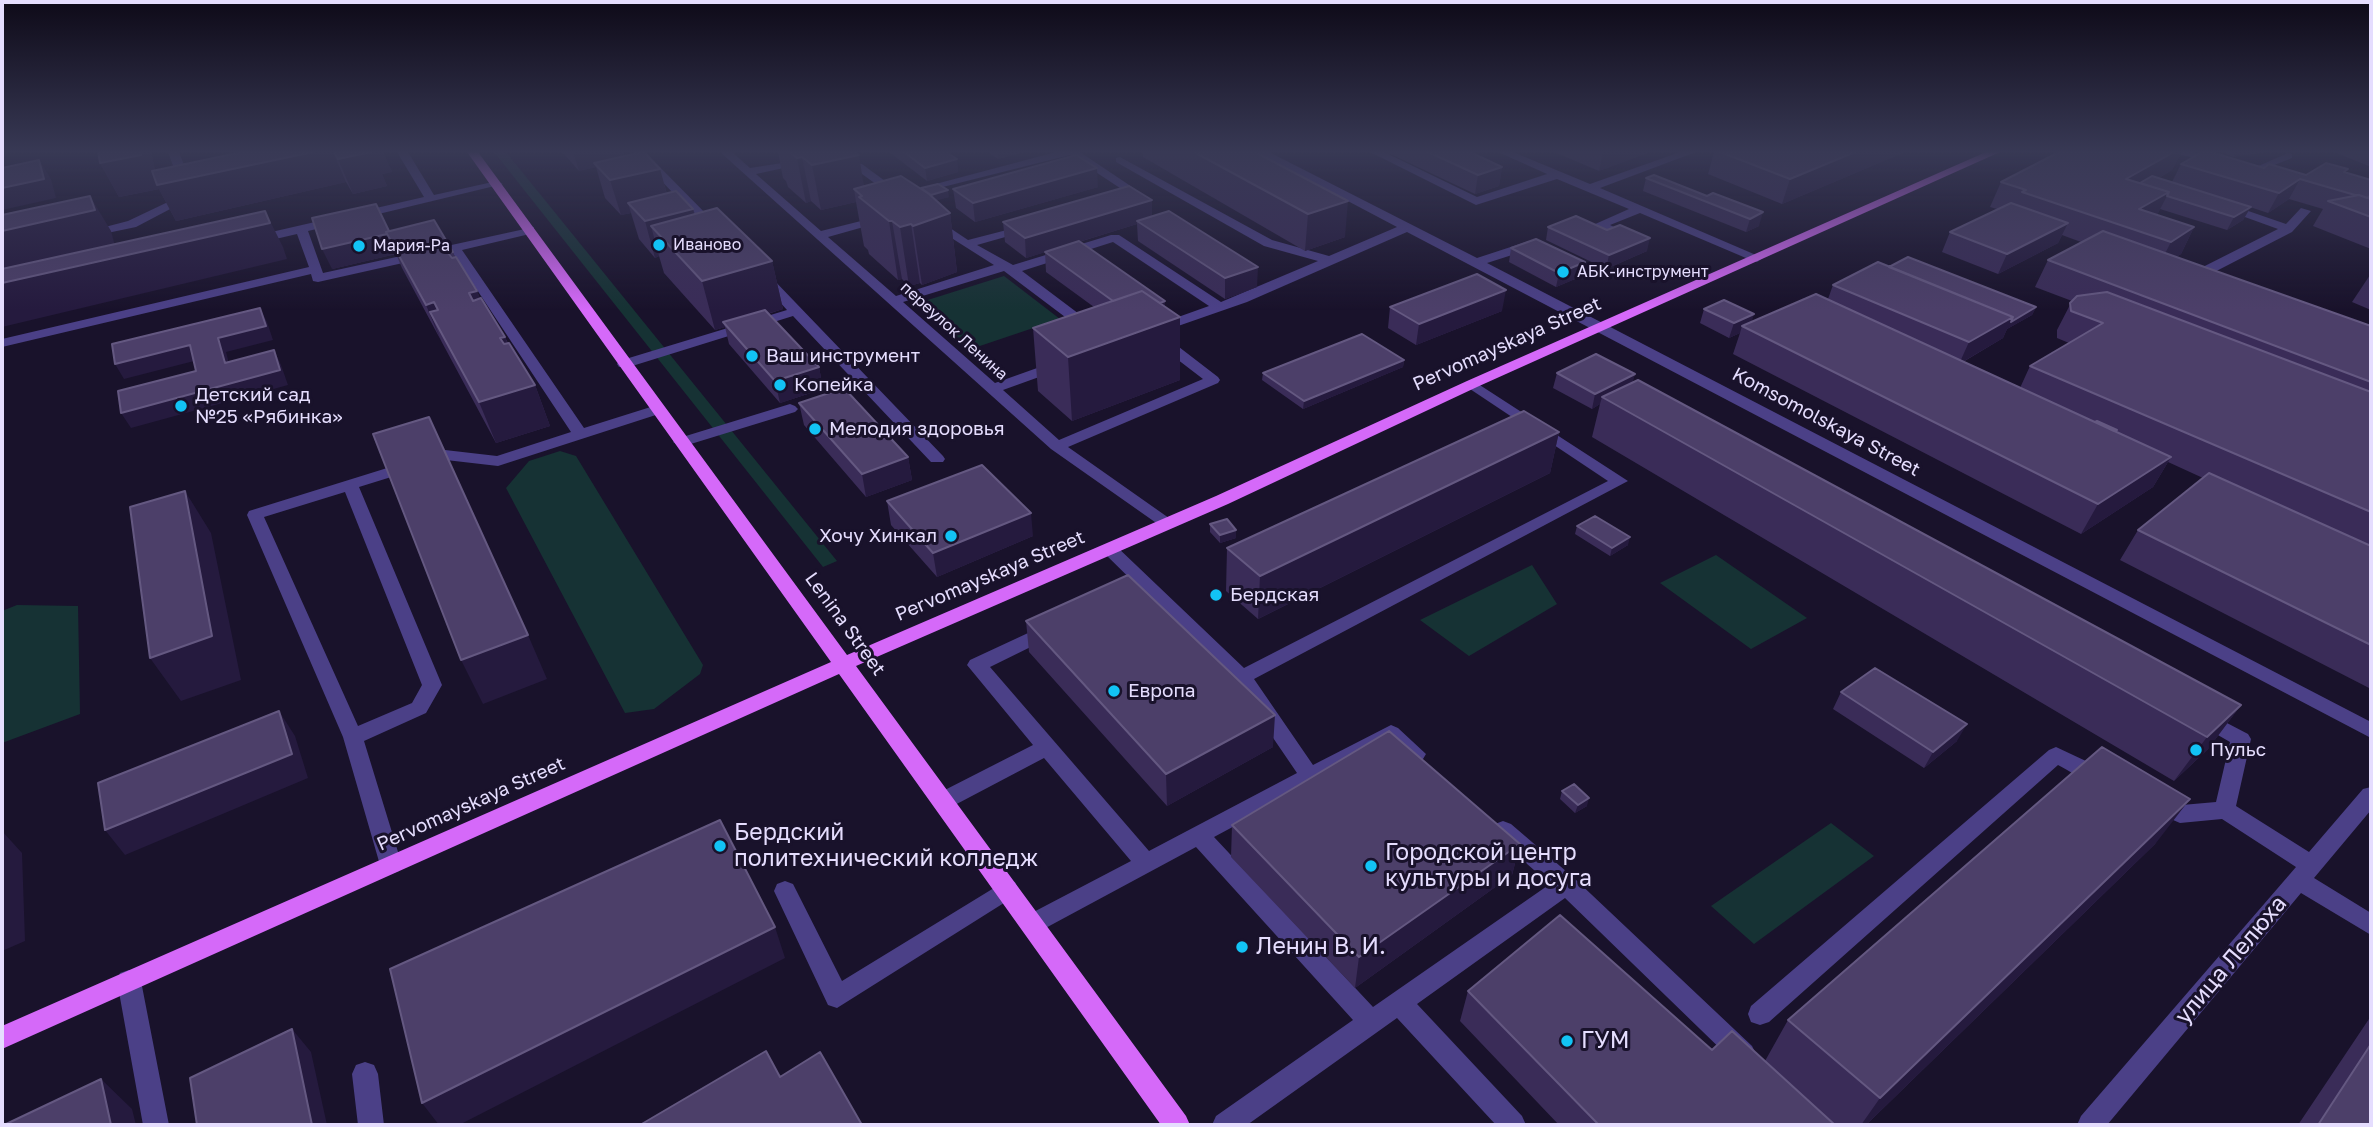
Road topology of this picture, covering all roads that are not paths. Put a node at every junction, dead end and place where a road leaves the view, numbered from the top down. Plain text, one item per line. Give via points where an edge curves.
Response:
1 (177, 205) edge
2 (407, 205) edge
3 (512, 205) edge
4 (690, 205) edge
5 (786, 205) edge
6 (1200, 205) edge
7 (1363, 205) edge
8 (1630, 205) edge
9 (1877, 205) edge
10 (2219, 205) edge
11 (1640, 209) junction
12 (2305, 211) dead end
13 (892, 215) edge
14 (926, 215) edge
15 (1032, 225) edge
16 (1407, 227) junction
17 (301, 229) junction
18 (2288, 229) junction
19 (530, 230) junction
20 (820, 235) junction
21 (720, 236) edge
22 (68, 237) edge
23 (247, 241) edge
24 (966, 244) junction
25 (1642, 244) edge
26 (1548, 247) edge
27 (455, 248) junction
28 (1757, 258) junction
29 (1328, 260) junction
30 (1476, 262) junction
31 (1009, 268) junction
32 (316, 269) junction
33 (759, 274) edge
34 (2217, 286) edge
35 (894, 301) junction
36 (1219, 307) junction
37 (797, 311) junction
38 (1600, 327) junction
39 (1101, 338) edge
40 (2, 343) edge
41 (1076, 359) edge
42 (624, 365) junction
43 (1472, 384) junction
44 (993, 389) junction
45 (657, 410) junction
46 (790, 410) dead end
47 (580, 435) junction
48 (681, 442) junction
49 (1057, 446) junction
50 (937, 459) dead end
51 (350, 485) junction
52 (1168, 523) junction
53 (1109, 549) junction
54 (1145, 584) junction
55 (1121, 595) edge
56 (1061, 624) edge
57 (844, 664) junction
58 (1242, 677) junction
59 (2193, 711) edge
60 (2371, 731) edge
61 (353, 737) junction
62 (1047, 747) junction
63 (1431, 767) edge
64 (1310, 776) junction
65 (2118, 785) edge
66 (2371, 795) edge
67 (2143, 797) edge
68 (943, 801) junction
69 (2225, 810) junction
70 (1490, 819) edge
71 (1198, 835) junction
72 (1146, 863) junction
73 (391, 865) junction
74 (2305, 872) junction
75 (1566, 885) junction
76 (1007, 889) junction
77 (785, 891) dead end
78 (1032, 924) junction
79 (2371, 925) edge
80 (129, 981) junction
81 (1399, 1002) junction
82 (1760, 1014) dead end
83 (1371, 1022) junction
84 (2, 1038) edge
85 (1757, 1068) edge
86 (365, 1074) dead end
87 (156, 1125) edge
88 (371, 1125) edge
89 (1177, 1125) edge
90 (1225, 1125) edge
91 (1513, 1125) edge
92 (2090, 1125) edge

1 - 22 street via 133,231
2 - 17 street
3 - 19 main road, Lenina Street
4 - 21 street
5 - 20 street, переулок Ленина
6 - 29 street via 1268,243
7 - 16 street, Komsomolskaya Street
8 - 11 street
9 - 28 main road, Pervomayskaya Street
10 - 18 street
11 - 25 street via 1599,225
11 - 28 street
12 - 18 street
13 - 20 street
14 - 24 street
15 - 24 street
16 - 29 street
16 - 30 street, Komsomolskaya Street
17 - 23 street
17 - 32 street
18 - 34 street via 2191,277
19 - 27 street
19 - 42 main road, Lenina Street
20 - 35 street, переулок Ленина
24 - 31 street
26 - 30 street via 1539,242
27 - 32 street via 318,278
27 - 47 street
28 - 38 main road, Pervomayskaya Street
29 - 36 street
30 - 38 street, Komsomolskaya Street
31 - 35 street
31 - 36 street via 1115,238
31 - 39 street
32 - 40 street
33 - 37 street
35 - 44 street, переулок Ленина
36 - 49 street via 1150,332 1213,380
37 - 42 street
37 - 50 street
38 - 43 main road, Pervomayskaya Street
38 - 60 street, Komsomolskaya Street
41 - 44 street
42 - 45 main road, Lenina Street
43 - 52 main road, Pervomayskaya Street
43 - 58 street via 1620,481
44 - 49 street, переулок Ленина
45 - 47 street
45 - 48 main road, Lenina Street
46 - 48 street
47 - 51 street via 498,461 445,455
48 - 57 main road, Lenina Street
49 - 52 street, переулок Ленина
51 - 61 street via 432,685 419,708
51 - 61 street via 255,515
52 - 53 main road, Pervomayskaya Street
53 - 54 street
53 - 57 main road, Pervomayskaya Street
54 - 55 street
54 - 58 street
56 - 62 street via 977,665
57 - 68 main road, Lenina Street
57 - 73 main road, Pervomayskaya Street
58 - 64 street
59 - 69 street via 2241,738
61 - 73 street
62 - 68 street
62 - 72 street
63 - 64 street via 1391,733
64 - 71 street
65 - 82 street via 2056,755
66 - 74 street, улица Лелюха
67 - 69 street via 2180,814
68 - 76 main road, Lenina Street
69 - 74 street
70 - 75 street
71 - 72 street
71 - 83 street
72 - 78 street
73 - 80 main road, Pervomayskaya Street
74 - 79 street
74 - 92 street, улица Лелюха
75 - 81 street
75 - 85 street
76 - 77 street via 836,997
76 - 78 main road, Lenina Street
78 - 89 main road, Lenina Street
80 - 84 main road, Pervomayskaya Street
80 - 87 street
81 - 83 street
81 - 91 street
83 - 90 street
86 - 88 street

